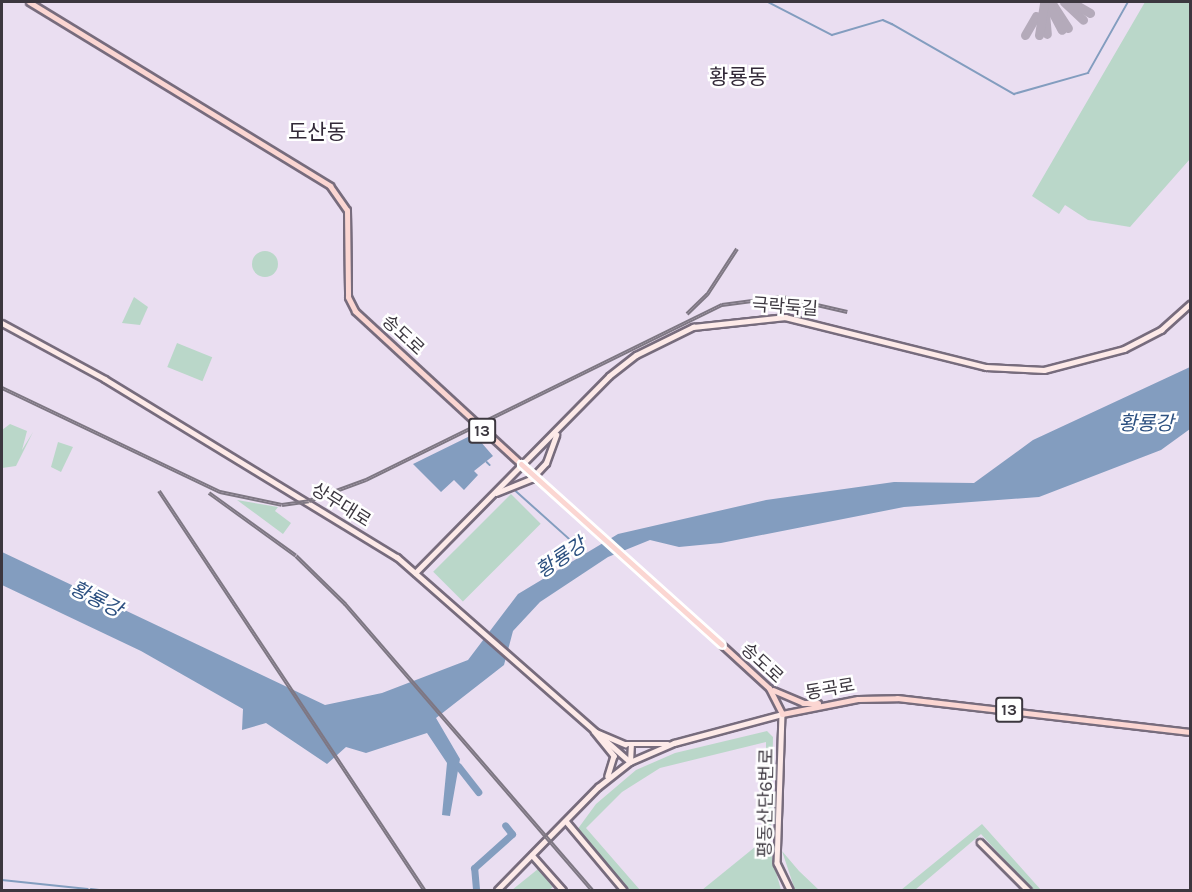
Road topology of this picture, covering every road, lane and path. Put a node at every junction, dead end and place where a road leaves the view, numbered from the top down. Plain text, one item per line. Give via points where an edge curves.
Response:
1 (29, 2) edge
2 (1191, 304) edge
3 (2, 323) edge
4 (558, 431) junction
5 (521, 465) junction
6 (496, 493) junction
7 (417, 574) junction
8 (769, 688) junction
9 (828, 703) junction
10 (782, 714) junction
11 (594, 731) junction
12 (1191, 732) edge
13 (674, 743) junction
14 (631, 745) junction
15 (630, 762) junction
16 (607, 779) junction
17 (566, 821) junction
18 (980, 842) dead end
19 (532, 855) junction
20 (496, 891) edge
21 (563, 891) edge
22 (624, 891) edge
23 (790, 891) edge
24 (1028, 891) edge

1 - 5 main road, 송도로 / 13 via 330,186 347,210 348,297 355,311
2 - 4 street, 극락둑길 via 1161,330 1124,349 1044,370 986,367 817,322 758,316 716,322 665,338 636,354
3 - 7 street, 상무대로 via 250,465
4 - 5 street, 극락둑길
4 - 6 street via 543,467 520,487
5 - 6 street, 극락둑길
5 - 8 main road, 송도로 / 13, bridge
6 - 7 street, 극락둑길
7 - 11 street, 상무대로
8 - 9 main road, 13 via 803,703
8 - 10 main road, 송도로 / 13
9 - 10 main road, 동곡로 / 13
9 - 12 main road, 동곡로 / 13 via 897,698
10 - 13 street, 동곡로
10 - 23 street, 평동산단6번로 via 777,863
11 - 14 street
11 - 15 street, 상무대로
11 - 16 street via 614,756
13 - 14 street
13 - 15 street, 동곡로
14 - 15 street
15 - 16 street, 동곡로
16 - 17 street, 동곡로
17 - 19 street, 동곡로
17 - 22 street
18 - 24 street
19 - 20 street, 동곡로
19 - 21 street

